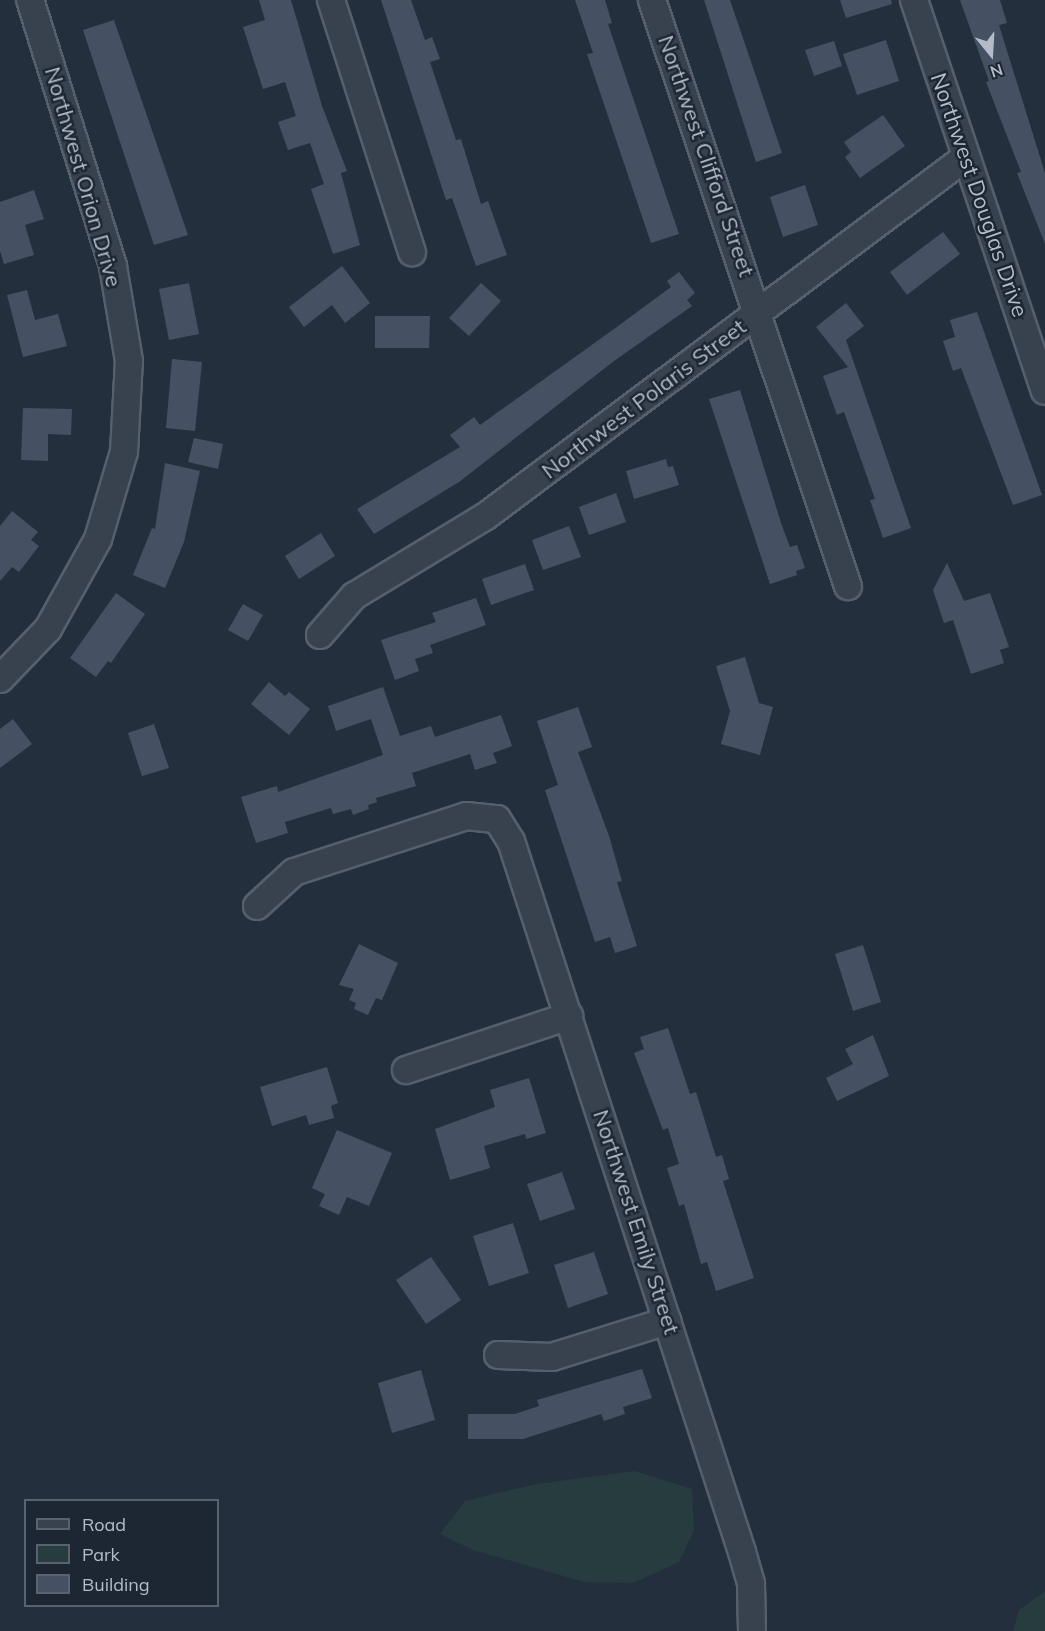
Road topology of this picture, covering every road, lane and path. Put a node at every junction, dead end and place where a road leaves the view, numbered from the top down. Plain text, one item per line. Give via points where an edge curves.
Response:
1 (30, 0) edge
2 (332, 0) edge
3 (652, 0) edge
4 (914, 0) edge
5 (966, 157) junction
6 (412, 252) dead end
7 (759, 313) junction
8 (1045, 391) edge
9 (848, 586) dead end
10 (320, 635) dead end
11 (0, 679) edge
12 (257, 906) dead end
13 (569, 1016) junction
14 (406, 1070) dead end
15 (667, 1321) junction
16 (498, 1355) dead end
17 (752, 1631) edge

1 - 11 street, Northwest Orion Drive via 113,266 129,361 124,452 98,539 48,629
2 - 6 street
3 - 7 street, Northwest Clifford Street
4 - 5 street, Northwest Douglas Drive
5 - 7 street, Northwest Polaris Street
5 - 8 street, Northwest Douglas Drive
7 - 9 street, Northwest Clifford Street
7 - 10 street, Northwest Polaris Street via 486,516 354,596
12 - 13 street, Northwest Emily Street via 294,872 466,816 497,819 511,841
13 - 14 street
13 - 15 street, Northwest Emily Street
15 - 16 street via 552,1358
15 - 17 street, Northwest Emily Street via 751,1584

